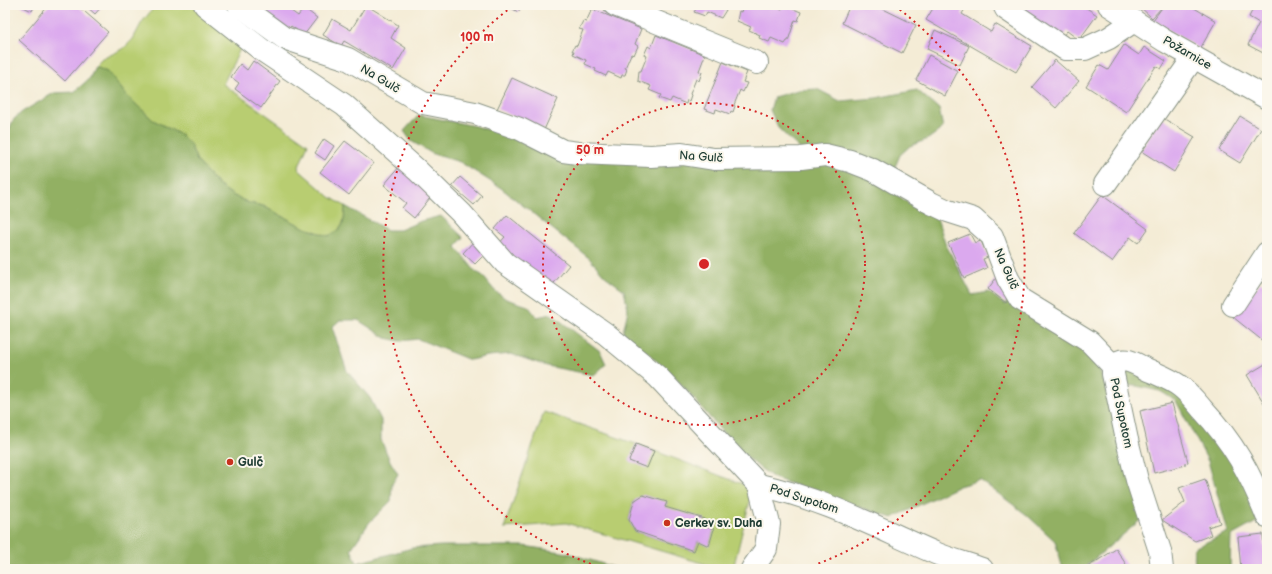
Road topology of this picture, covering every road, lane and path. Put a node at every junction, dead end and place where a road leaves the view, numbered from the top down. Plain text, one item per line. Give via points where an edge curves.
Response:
1 (205, 5) edge
2 (239, 5) edge
3 (615, 5) edge
4 (1004, 5) edge
5 (1110, 5) edge
6 (1134, 21) junction
7 (1194, 57) junction
8 (757, 63) dead end
9 (1267, 98) edge
10 (1105, 184) dead end
11 (1267, 253) edge
12 (1233, 305) dead end
13 (1113, 366) junction
14 (759, 485) junction
15 (1267, 516) edge
16 (752, 569) edge
17 (982, 569) edge
18 (1162, 569) edge

1 - 14 street via 262,50 344,105 461,212 505,263 606,334 658,377
2 - 13 street, Na Gulč via 284,38 348,59 423,103 475,113 520,129 563,151 651,156 682,154 714,159 802,158 825,155 873,170 931,203 973,219 992,236 1008,279 1020,299 1090,342
3 - 8 street
4 - 6 street via 1006,10 1065,49 1086,50
5 - 6 street, Požarnice
6 - 7 street, Požarnice
7 - 9 street, Požarnice
7 - 10 street
11 - 12 street
13 - 15 street, Pod Supotom via 1124,360 1182,387 1236,450 1253,481
13 - 18 street, Pod Supotom via 1127,440 1160,551
14 - 16 street via 769,524 766,549
14 - 17 street, Pod Supotom via 779,489 856,516 935,552

